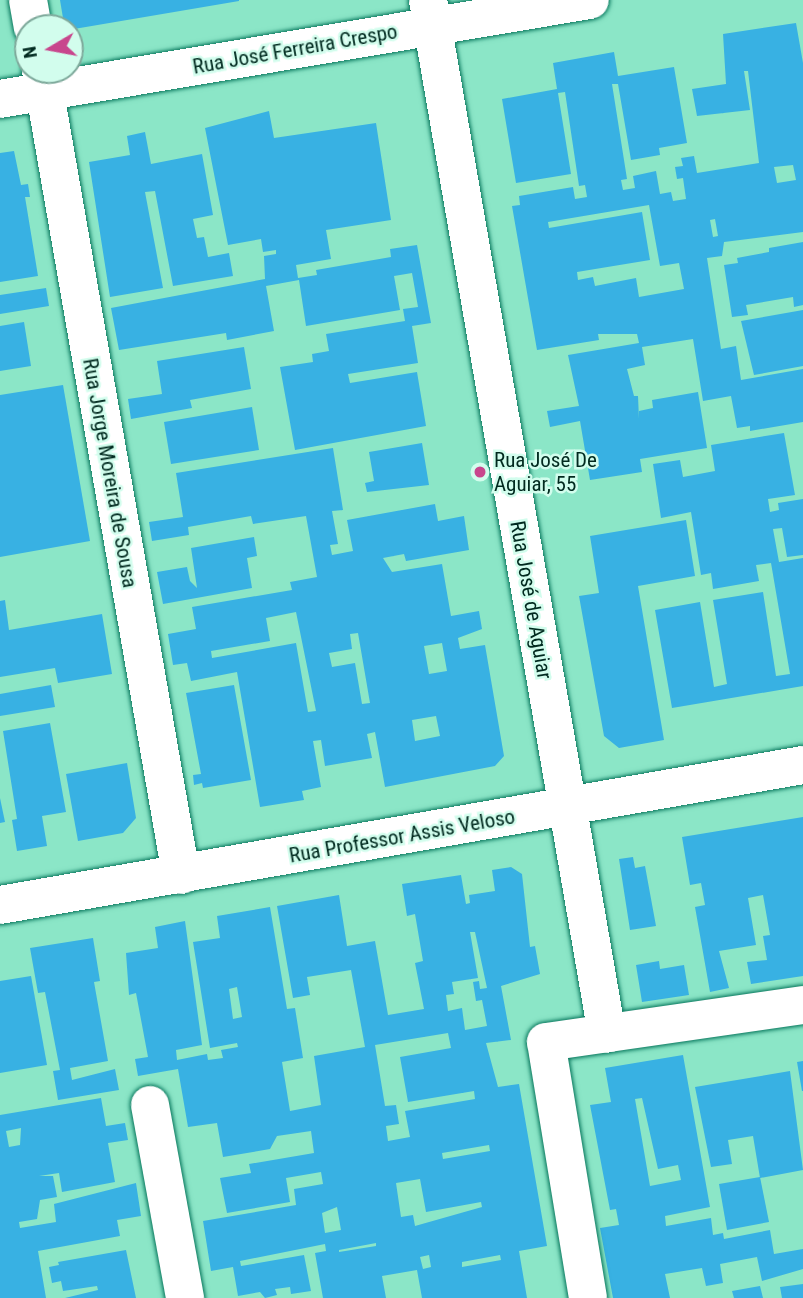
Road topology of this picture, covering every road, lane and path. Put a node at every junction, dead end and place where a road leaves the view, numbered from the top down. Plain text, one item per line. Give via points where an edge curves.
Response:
1 (590, 0) edge
2 (430, 13) edge
3 (84, 74) edge
4 (36, 84) edge
5 (44, 84) edge
6 (0, 99) edge
7 (803, 765) edge
8 (567, 808) junction
9 (181, 875) junction
10 (0, 905) edge
11 (803, 1005) edge
12 (607, 1034) junction
13 (150, 1105) dead end
14 (185, 1298) edge
15 (588, 1298) edge

1 - 2 street, Rua José Ferreira Crespo
2 - 3 street, Rua José Ferreira Crespo
2 - 8 street, Rua José de Aguiar
4 - 6 street, Rua José Ferreira Crespo
5 - 9 street, Rua Jorge Moreira de Sousa
7 - 8 street, Rua Professor Assis Veloso
8 - 9 street, Rua Professor Assis Veloso
8 - 12 street, Rua José de Aguiar
9 - 10 street, Rua Professor Assis Veloso
11 - 12 street
12 - 15 street via 548,1042 546,1046
13 - 14 street

